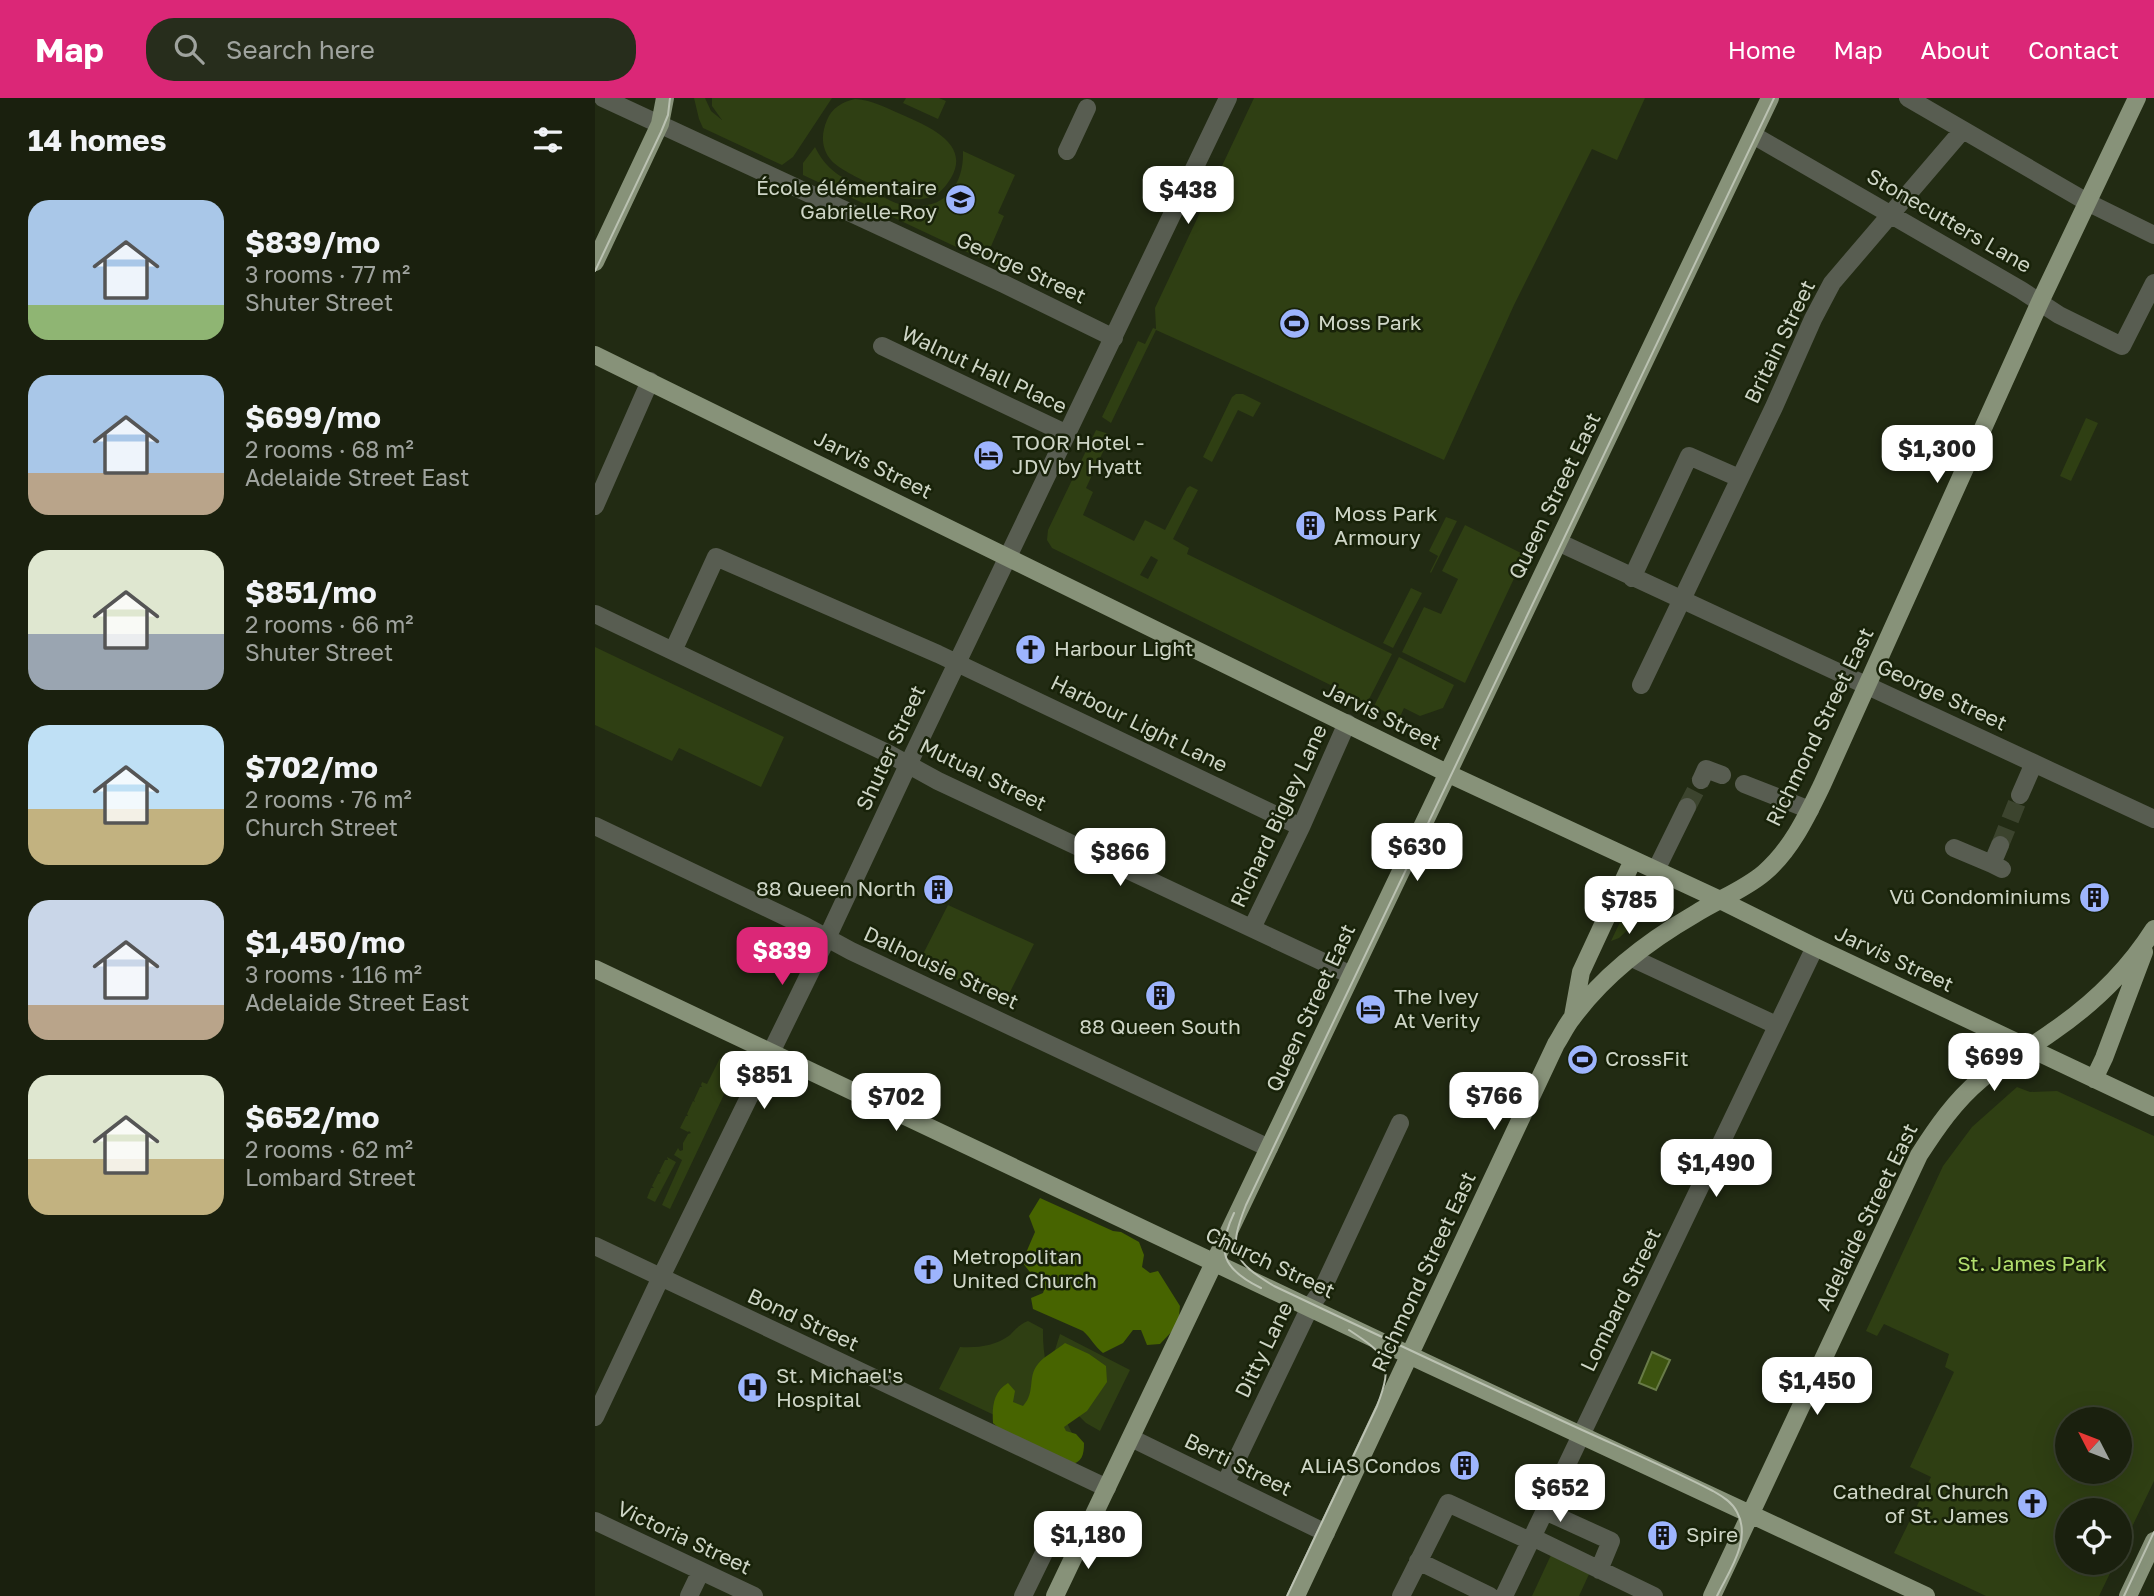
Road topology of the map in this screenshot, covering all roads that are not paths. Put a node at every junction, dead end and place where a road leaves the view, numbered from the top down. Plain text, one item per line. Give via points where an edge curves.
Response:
1 (603, 98) edge
2 (665, 98) edge
3 (1228, 98) edge
4 (1770, 98) edge
5 (1907, 98) edge
6 (2137, 98) edge
7 (1087, 108) dead end
8 (660, 124) junction
9 (1962, 131) junction
10 (1753, 135) junction
11 (1067, 151) dead end
12 (2087, 202) junction
13 (1891, 215) junction
14 (2154, 235) edge
15 (595, 262) edge
16 (2154, 283) edge
17 (2040, 302) junction
18 (1114, 338) junction
19 (881, 346) dead end
20 (595, 355) edge
21 (650, 381) junction
22 (1067, 434) junction
23 (1739, 478) junction
24 (595, 506) edge
25 (1558, 542) junction
26 (1008, 557) junction
27 (1632, 578) junction
28 (1682, 601) junction
29 (595, 614) edge
30 (673, 652) junction
31 (957, 663) junction
32 (1641, 685) dead end
33 (1867, 685) junction
34 (1347, 723) junction
35 (2034, 763) junction
36 (908, 765) junction
37 (1448, 773) junction
38 (1722, 775) dead end
39 (1701, 780) dead end
40 (1744, 784) dead end
41 (2020, 795) tunnel mouth
42 (1687, 807) tunnel mouth
43 (1810, 810) junction
44 (2154, 819) edge
45 (595, 826) edge
46 (1301, 827) junction
47 (2000, 845) tunnel mouth
48 (1954, 848) dead end
49 (1633, 860) junction
50 (1656, 870) junction
51 (1720, 900) junction
52 (1252, 928) junction
53 (2154, 930) edge
54 (827, 938) junction
55 (1815, 947) junction
56 (1632, 958) junction
57 (595, 970) edge
58 (1351, 975) junction
59 (1572, 1017) junction
60 (1776, 1025) junction
61 (2027, 1048) junction
62 (771, 1054) junction
63 (2094, 1079) junction
64 (2154, 1107) edge
65 (1400, 1123) dead end
66 (1269, 1148) junction
67 (595, 1246) edge
68 (1214, 1262) junction
69 (661, 1277) junction
70 (1310, 1307) junction
71 (1410, 1355) junction
72 (601, 1387) edge
73 (595, 1417) edge
74 (1581, 1434) junction
75 (1131, 1438) junction
76 (1225, 1484) junction
77 (1107, 1488) junction
78 (1545, 1511) junction
79 (1751, 1514) junction
80 (595, 1521) edge
81 (1087, 1530) junction
82 (1326, 1533) junction
83 (1531, 1539) junction
84 (2154, 1541) edge
85 (1418, 1562) junction
86 (1599, 1570) junction
87 (701, 1571) junction
88 (689, 1596) edge
89 (754, 1596) edge
90 (1023, 1596) edge
91 (1055, 1596) edge
92 (1296, 1596) edge
93 (1401, 1596) edge
94 (1490, 1596) edge
95 (1504, 1596) edge
96 (1654, 1596) edge
97 (1712, 1596) edge
98 (1926, 1596) edge
99 (2128, 1596) edge

1 - 8 street, George Street
2 - 8 main road
3 - 18 street, Shuter Street
4 - 10 main road, Queen Street East
5 - 9 street
6 - 12 main road, Richmond Street East
7 - 11 street
8 - 15 main road
8 - 18 street, George Street
9 - 12 street
9 - 13 street, Britain Street
10 - 13 street, Stonecutters Lane
10 - 25 main road, Queen Street East
12 - 14 street
12 - 17 main road, Richmond Street East
13 - 17 street, Stonecutters Lane
13 - 23 street, Britain Street via 1832,283
16 - 17 street, Stonecutters Lane via 2122,346
17 - 33 main road, Richmond Street East
18 - 22 street, Shuter Street
19 - 22 street, Walnut Hall Place
20 - 21 main road, Jarvis Street
21 - 24 street
21 - 26 main road, Jarvis Street
22 - 26 street, Shuter Street
23 - 27 street via 1689,456
23 - 28 street, Britain Street
25 - 27 street, George Street
25 - 37 main road, Queen Street East
26 - 31 street, Shuter Street
26 - 34 main road, Jarvis Street
27 - 28 street, George Street
28 - 32 street, Britain Street
28 - 33 street, George Street
29 - 30 street, Mutual Street
30 - 31 street, Harbour Light Lane via 716,557
30 - 36 street, Mutual Street
31 - 36 street, Shuter Street
31 - 46 street, Harbour Light Lane
33 - 35 street, George Street
33 - 43 main road, Richmond Street East
34 - 37 main road, Jarvis Street
34 - 46 street, Richard Bigley Lane
35 - 41 street
35 - 44 street, George Street
36 - 52 street, Mutual Street
36 - 54 street, Shuter Street
37 - 49 main road, Jarvis Street
37 - 58 main road, Queen Street East
38 - 39 street via 1706,769
40 - 43 street
42 - 50 street
43 - 51 main road, Richmond Street East via 1785,850 1763,873
45 - 54 street, Dalhousie Street
46 - 52 street, Richard Bigley Lane
47 - 48 street via 1997,867
49 - 50 main road, Jarvis Street
49 - 59 main road via 1581,972
50 - 51 main road, Jarvis Street
51 - 55 main road, Jarvis Street
51 - 56 main road, Richmond Street East
52 - 58 street, Mutual Street
53 - 61 main road, Adelaide Street East via 2095,1000
53 - 63 main road
54 - 62 street, Shuter Street
54 - 66 street, Dalhousie Street
55 - 60 street, Lombard Street
55 - 61 main road, Jarvis Street
56 - 59 main road, Richmond Street East
56 - 60 street
57 - 62 main road, Church Street
58 - 66 main road, Queen Street East
59 - 71 main road, Richmond Street East
60 - 74 street, Lombard Street
61 - 63 main road, Jarvis Street
61 - 79 main road, Adelaide Street East via 1960,1098 1919,1155
62 - 68 main road, Church Street
62 - 69 street, Shuter Street
63 - 64 main road, Jarvis Street
65 - 70 street, Ditty Lane
66 - 68 main road, Queen Street East
67 - 69 street, Bond Street
68 - 70 main road, Church Street
68 - 75 main road, Queen Street East
69 - 72 street, Shuter Street
69 - 77 street, Bond Street
70 - 71 main road, Church Street
70 - 76 street, Ditty Lane
71 - 74 main road, Church Street
71 - 82 main road, Richmond Street East
72 - 73 street, Shuter Street
74 - 78 street, Lombard Street
74 - 79 main road, Church Street
75 - 76 street, Berti Street
75 - 77 main road, Queen Street East
76 - 82 street, Berti Street
77 - 81 main road, Queen Street East
78 - 83 street, Lombard Street
78 - 86 street via 1611,1541
79 - 97 main road, Adelaide Street East
79 - 98 main road, Church Street
80 - 87 street, Victoria Street
81 - 90 street via 1059,1522
81 - 91 main road, Queen Street East
82 - 92 main road, Richmond Street East
83 - 85 street via 1448,1503
83 - 86 street
83 - 95 street, Lombard Street
84 - 99 main road
85 - 93 street
85 - 94 street
86 - 96 street
87 - 88 street
87 - 89 street, Victoria Street

